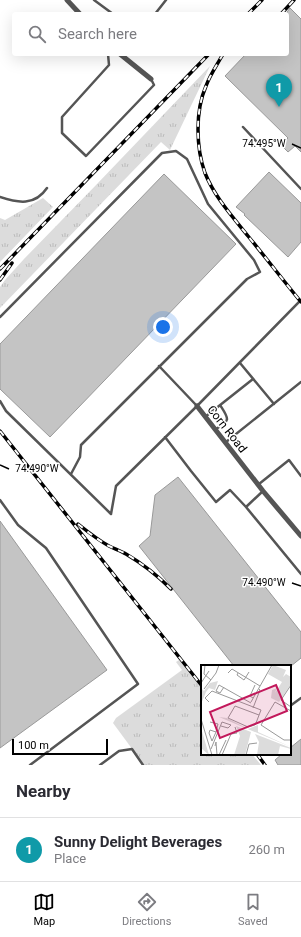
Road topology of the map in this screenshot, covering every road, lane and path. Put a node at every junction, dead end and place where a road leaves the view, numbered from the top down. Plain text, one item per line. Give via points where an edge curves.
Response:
1 (67, 0) edge
2 (94, 0) edge
3 (166, 0) edge
4 (78, 12) edge
5 (110, 12) edge
6 (157, 12) edge
7 (108, 56) edge
8 (122, 56) edge
9 (151, 79) joint
10 (243, 127) dead end
11 (47, 188) dead end
12 (301, 189) edge
13 (0, 197) edge
14 (301, 300) edge
15 (0, 317) edge
16 (240, 363) junction
17 (159, 366) junction
18 (253, 379) junction
19 (301, 382) edge
20 (0, 401) edge
21 (274, 404) junction
22 (220, 405) junction
23 (197, 406) junction
24 (205, 417) junction
25 (216, 430) junction
26 (166, 437) junction
27 (226, 443) junction
28 (71, 474) junction
29 (301, 476) edge
30 (258, 485) junction
31 (263, 491) junction
32 (0, 500) edge
33 (246, 507) junction
34 (301, 536) edge
35 (301, 574) edge
36 (301, 698) edge
37 (291, 705) edge
38 (30, 765) edge
39 (100, 765) edge
40 (143, 765) edge

1 - 4 street
2 - 5 lane
3 - 6 lane
7 - 9 lane via 109,65 62,117 62,133 86,156 154,85
8 - 9 street
10 - 12 lane
11 - 13 lane via 43,194 31,201 17,202
14 - 16 lane
15 - 17 lane via 162,153 176,150 187,159 208,204 254,260 260,272 247,279
16 - 18 lane
16 - 23 lane
17 - 23 lane
17 - 28 lane via 81,445 80,457
18 - 21 lane
18 - 22 lane
19 - 21 lane
20 - 28 lane via 6,411
21 - 27 lane
22 - 24 lane
22 - 25 lane via 227,418 226,423
23 - 24 street, Corn Road
23 - 26 lane, Corn Road
24 - 25 street, Corn Road
25 - 27 street, Corn Road
26 - 28 lane, Corn Road via 116,486 112,514
26 - 33 lane via 216,502 230,490
27 - 30 street, Corn Road
29 - 30 lane via 289,460
30 - 31 street, Corn Road
31 - 33 lane
31 - 34 street, Corn Road
32 - 38 lane via 18,525 46,548 138,684
33 - 35 lane
36 - 37 lane
39 - 40 lane via 119,751 132,749

